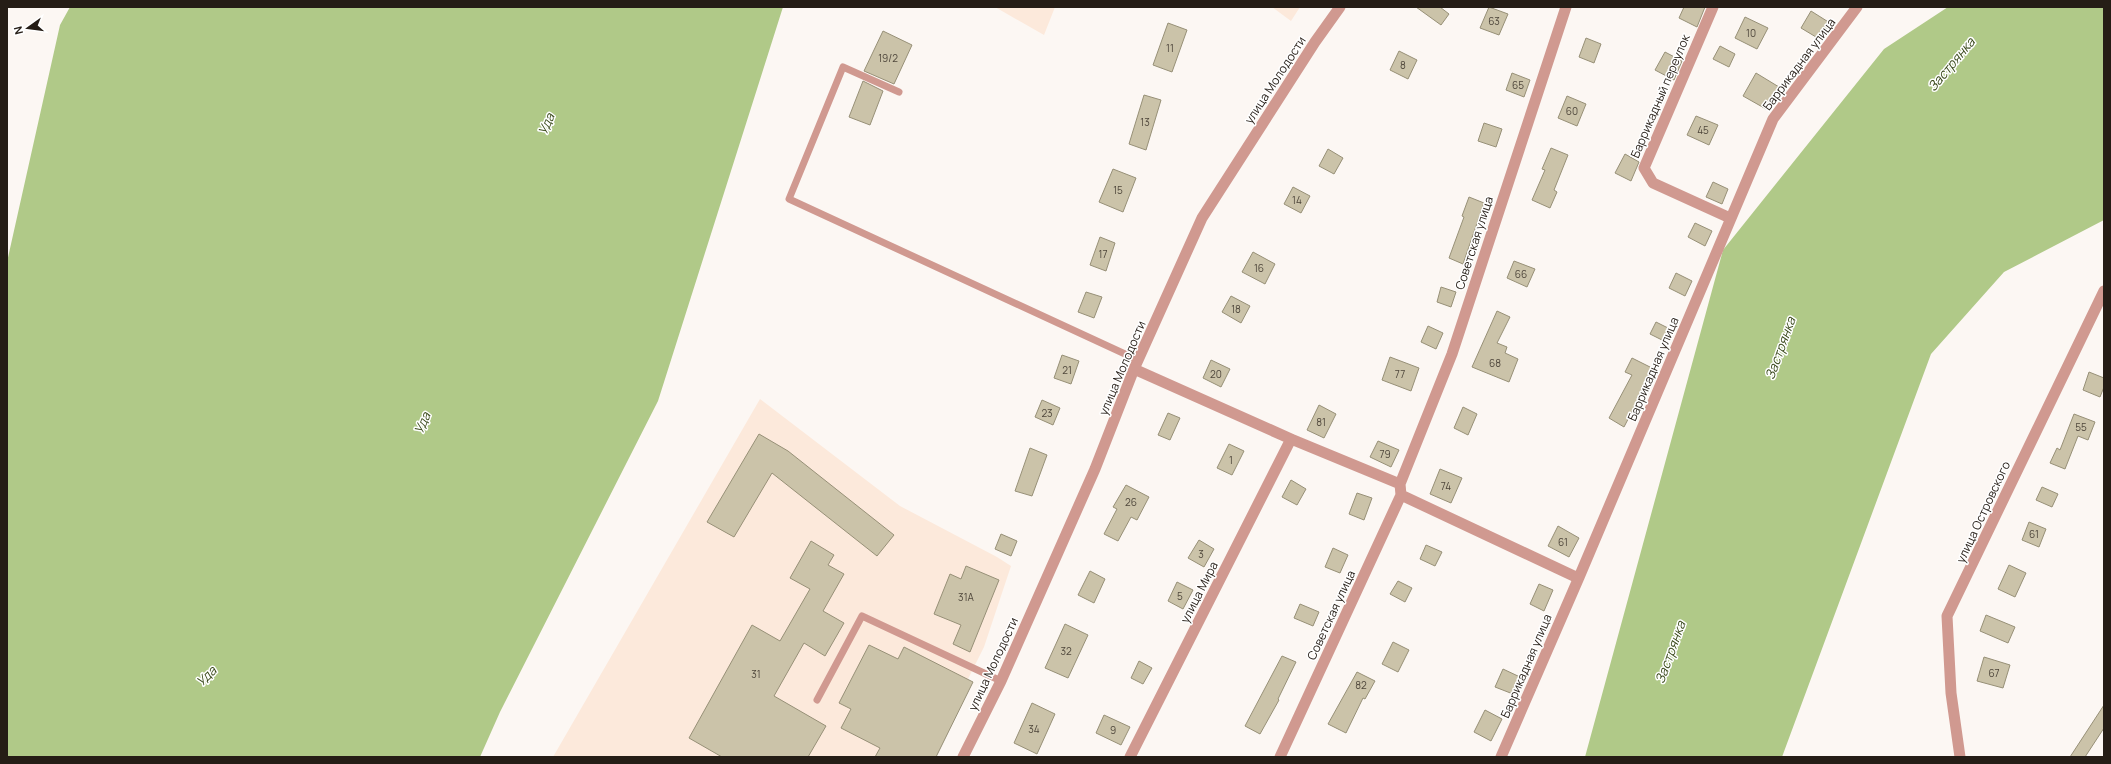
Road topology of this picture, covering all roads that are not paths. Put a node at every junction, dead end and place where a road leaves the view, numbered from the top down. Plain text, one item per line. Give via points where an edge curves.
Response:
1 (1340, 7) edge
2 (1566, 7) edge
3 (1712, 7) edge
4 (1858, 7) edge
5 (898, 92) dead end
6 (1730, 218) junction
7 (2104, 291) edge
8 (1136, 365) junction
9 (1291, 439) junction
10 (1400, 489) junction
11 (1578, 578) junction
12 (1001, 681) junction
13 (817, 700) dead end
14 (963, 757) edge
15 (1130, 757) edge
16 (1280, 757) edge
17 (1501, 757) edge
18 (1960, 757) edge

1 - 8 street, улица Молодости via 1202,218
2 - 10 street, Советская улица via 1452,354
3 - 6 street, Баррикадный переулок via 1644,168 1653,183
4 - 6 street, Баррикадная улица via 1773,119
5 - 8 lane via 843,67 789,199
6 - 11 street, Баррикадная улица
7 - 18 street, улица Островского via 1947,616 1951,693
8 - 9 street
8 - 12 street, улица Молодости via 1095,469
9 - 10 street
9 - 15 street, улица Мира
10 - 11 street
10 - 16 street, Советская улица
11 - 17 street, Баррикадная улица
12 - 13 lane via 862,616
12 - 14 street, улица Молодости

